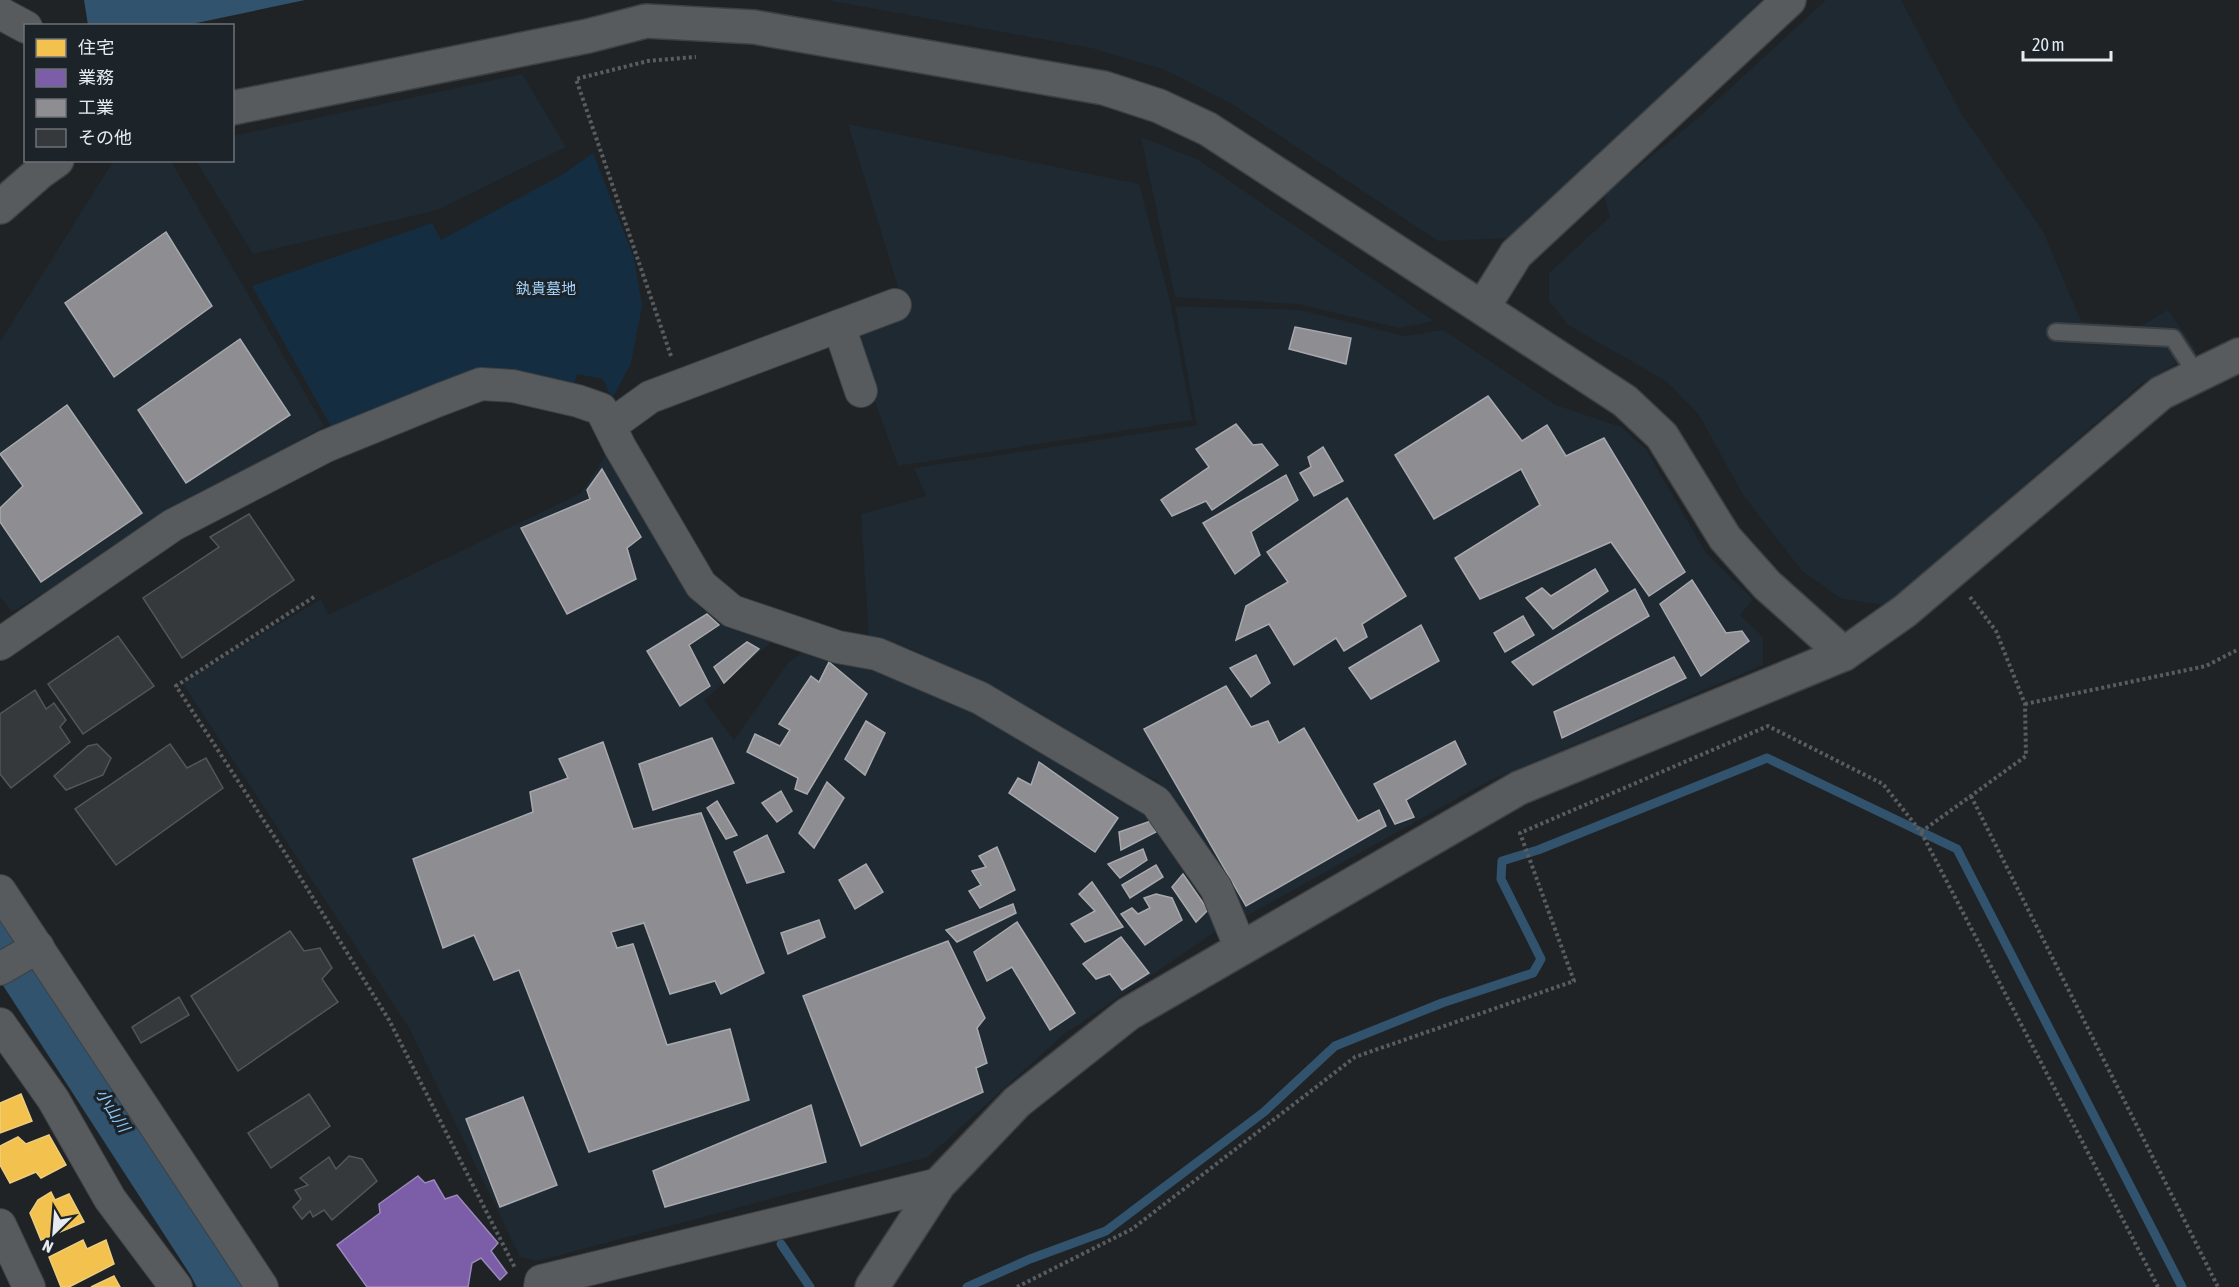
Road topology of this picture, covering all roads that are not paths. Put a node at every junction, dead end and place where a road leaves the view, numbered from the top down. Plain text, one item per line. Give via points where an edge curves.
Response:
1 (1788, 0) edge
2 (647, 11) edge
3 (0, 13) edge
4 (24, 26) edge
5 (234, 108) edge
6 (54, 162) edge
7 (0, 207) edge
8 (895, 305) dead end
9 (1483, 307) junction
10 (839, 326) junction
11 (2056, 332) dead end
12 (2239, 355) edge
13 (2197, 375) junction
14 (861, 390) dead end
15 (610, 426) junction
16 (0, 644) edge
17 (1844, 654) junction
18 (0, 891) edge
19 (38, 947) junction
20 (1241, 949) junction
21 (0, 969) edge
22 (0, 1024) edge
23 (939, 1184) junction
24 (0, 1225) edge
25 (540, 1284) edge
26 (29, 1287) edge
27 (176, 1287) edge
28 (262, 1287) edge
29 (872, 1287) edge

1 - 9 street via 1516,254
2 - 5 street via 588,36
2 - 9 street via 1042,76 1104,88 1160,105 1208,129
3 - 4 street
6 - 7 street
8 - 10 street
9 - 17 street via 1633,408 1662,436 1725,538 1767,585
10 - 14 street
10 - 15 street via 650,397
11 - 13 lane via 2173,338
12 - 13 street
13 - 17 street via 2161,393 1905,611
15 - 16 street via 601,409 578,401 513,386 481,384 326,446 173,525
15 - 20 street via 701,585 732,611 838,647 878,654 980,698 1156,802 1216,888
17 - 20 street via 1519,788
18 - 19 street
19 - 21 street
19 - 28 street
20 - 23 street via 1128,1014 1017,1102
22 - 27 street via 53,1099 110,1199
23 - 25 street
23 - 29 street
24 - 26 street

